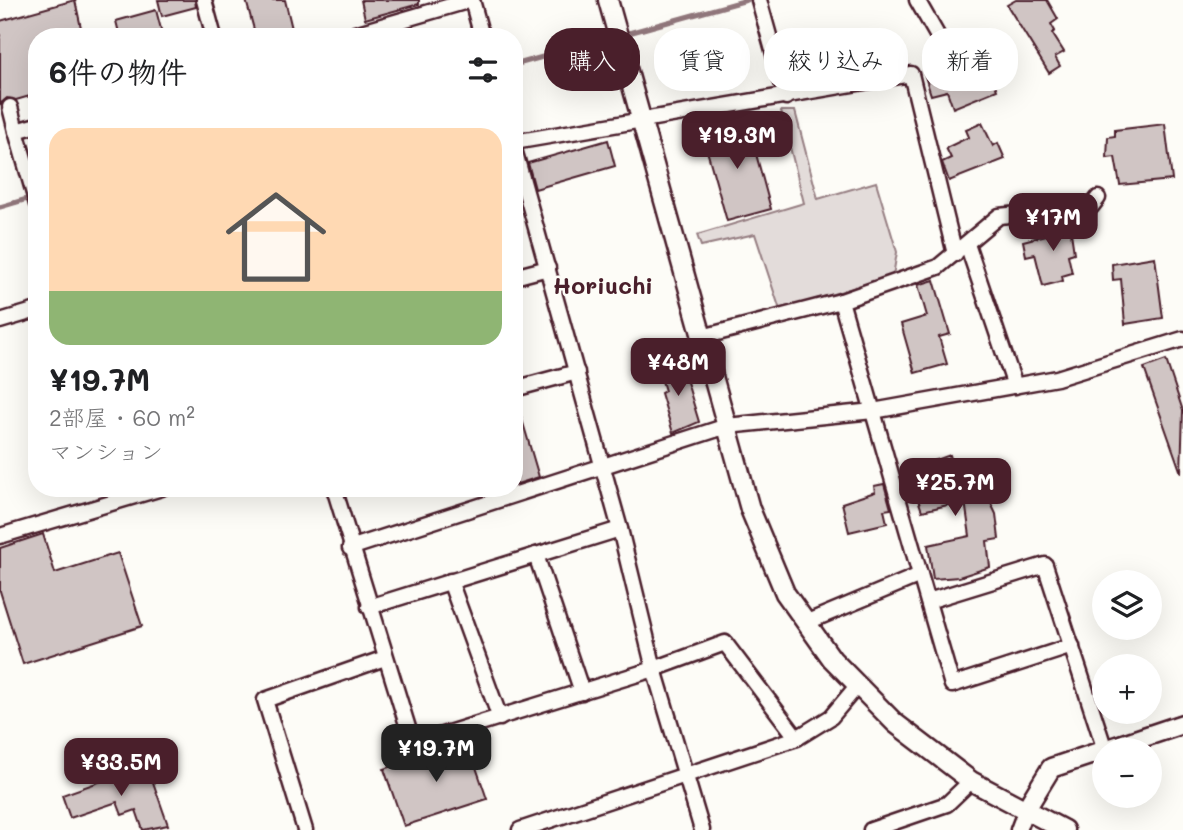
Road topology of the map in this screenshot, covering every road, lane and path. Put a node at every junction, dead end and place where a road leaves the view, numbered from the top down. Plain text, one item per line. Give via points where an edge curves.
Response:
1 (204, 0) edge
2 (471, 0) edge
3 (608, 0) edge
4 (918, 0) edge
5 (760, 1) edge
6 (212, 28) edge
7 (375, 28) edge
8 (479, 28) edge
9 (933, 28) edge
10 (786, 97) junction
11 (10, 107) dead end
12 (641, 119) junction
13 (28, 128) edge
14 (16, 131) junction
15 (523, 140) edge
16 (28, 172) edge
17 (523, 180) edge
18 (1098, 198) dead end
19 (967, 244) junction
20 (955, 254) junction
21 (548, 268) junction
22 (523, 275) edge
23 (841, 301) junction
24 (28, 313) edge
25 (0, 321) edge
26 (702, 337) junction
27 (1183, 339) edge
28 (577, 372) junction
29 (1015, 386) junction
30 (523, 387) edge
31 (873, 411) junction
32 (727, 426) junction
33 (602, 468) junction
34 (523, 493) edge
35 (111, 497) edge
36 (336, 497) edge
37 (511, 497) edge
38 (620, 529) junction
39 (0, 536) edge
40 (350, 548) junction
41 (536, 555) junction
42 (920, 575) junction
43 (450, 581) junction
44 (928, 601) junction
45 (369, 607) junction
46 (806, 623) junction
47 (1072, 646) junction
48 (386, 658) junction
49 (654, 669) junction
50 (857, 686) junction
51 (582, 692) junction
52 (500, 718) junction
53 (1183, 724) edge
54 (797, 738) junction
55 (1101, 738) edge
56 (1141, 738) edge
57 (1092, 754) edge
58 (684, 776) junction
59 (971, 781) junction
60 (1026, 809) junction
61 (305, 830) edge
62 (520, 830) edge
63 (702, 830) edge
64 (871, 830) edge
65 (1018, 830) edge
66 (1064, 830) edge

1 - 6 street
2 - 7 street
2 - 8 street
3 - 12 street
4 - 9 street
5 - 10 street
10 - 12 street
10 - 20 street via 911,74
11 - 14 street
12 - 15 street
12 - 26 street
13 - 14 street
14 - 16 street
17 - 21 street
18 - 19 street via 1091,207 999,216
19 - 20 street
19 - 29 street
20 - 23 street via 938,267
21 - 22 street
21 - 28 street
23 - 26 street
23 - 31 street
24 - 25 street
26 - 32 street
27 - 29 street via 1116,362
28 - 30 street
28 - 33 street
29 - 31 street
31 - 32 street
31 - 42 street
32 - 33 street
32 - 46 street via 767,553 785,593
33 - 34 street
33 - 38 street
35 - 39 street
36 - 40 street
37 - 40 street
38 - 41 street
38 - 49 street
40 - 45 street
41 - 43 street
41 - 51 street
42 - 44 street
42 - 46 street
43 - 45 street
43 - 52 street
44 - 47 street via 1045,565
44 - 47 street via 952,685
45 - 48 street
46 - 50 street
47 - 55 street
48 - 52 street via 413,744
48 - 61 street via 265,700
49 - 51 street
49 - 54 street via 725,643
49 - 58 street
50 - 54 street via 831,717
50 - 59 street via 929,752
51 - 52 street
53 - 56 street
54 - 58 street
57 - 60 street via 1051,768
58 - 62 street
58 - 63 street
59 - 60 street
59 - 64 street via 947,804
60 - 65 street
60 - 66 street

